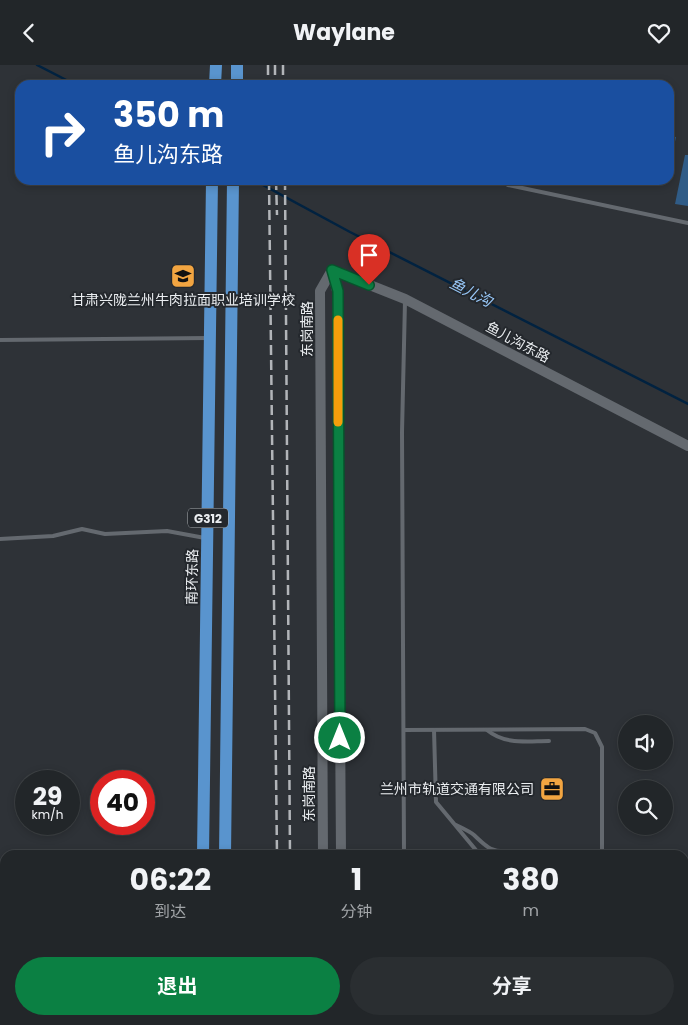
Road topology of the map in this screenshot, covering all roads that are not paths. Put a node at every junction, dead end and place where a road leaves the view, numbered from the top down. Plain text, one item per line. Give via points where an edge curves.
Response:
1 (216, 65) edge
2 (237, 65) edge
3 (216, 80) edge
4 (237, 80) edge
5 (212, 185) edge
6 (233, 185) edge
7 (508, 185) dead end
8 (688, 223) edge
9 (332, 270) junction
10 (406, 299) junction
11 (211, 338) junction
12 (0, 340) edge
13 (688, 447) edge
14 (208, 538) junction
15 (0, 539) edge
16 (404, 730) junction
17 (434, 730) junction
18 (487, 730) junction
19 (549, 741) dead end
20 (204, 798) junction
21 (226, 798) junction
22 (454, 824) junction
23 (203, 850) edge
24 (225, 850) edge
25 (323, 850) edge
26 (340, 850) edge
27 (404, 850) edge
28 (476, 850) edge
29 (494, 850) edge
30 (602, 850) edge

1 - 3 highway
2 - 4 highway
5 - 11 highway, 南环东路 / G312
6 - 21 highway, G312
7 - 8 lane
9 - 10 street, 鱼儿沟东路
9 - 25 street, 东岗南路 via 320,291
9 - 26 street via 338,291
10 - 13 street, 鱼儿沟东路
10 - 16 lane via 402,433
11 - 12 lane
11 - 14 highway, 南环东路 / G312
14 - 15 lane via 167,531 105,534 82,529 53,536
14 - 20 highway, 南环东路 / G312
16 - 17 lane
16 - 27 lane
17 - 18 lane
17 - 22 lane via 436,802
18 - 19 lane via 497,738 509,741
18 - 30 lane via 585,729 599,737 602,747
20 - 21 highway
20 - 23 highway, 南环东路 / G312
21 - 24 highway, G312
22 - 28 lane
22 - 29 lane

